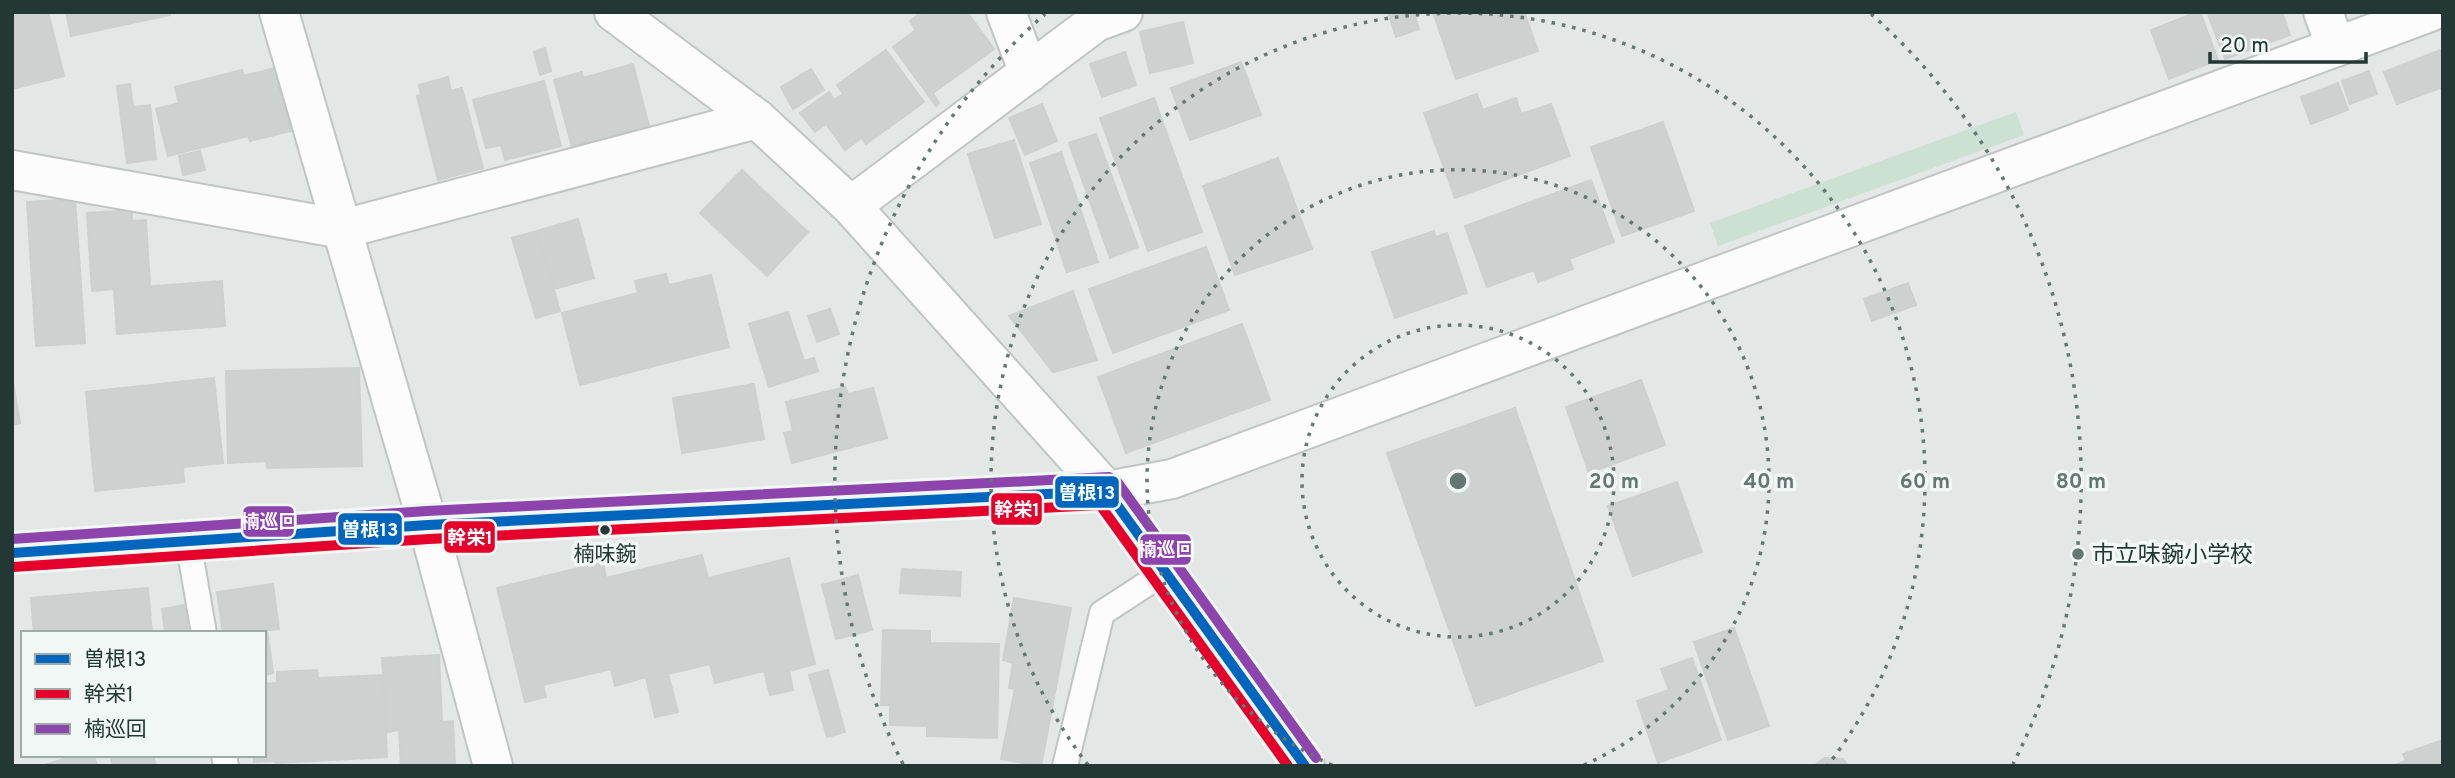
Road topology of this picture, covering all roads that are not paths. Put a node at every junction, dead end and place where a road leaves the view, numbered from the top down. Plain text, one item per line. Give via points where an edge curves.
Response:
1 (279, 12) edge
2 (614, 12) edge
3 (1006, 12) edge
4 (1123, 12) edge
5 (2430, 12) edge
6 (2330, 29) edge
7 (1029, 73) junction
8 (757, 118) junction
9 (12, 170) edge
10 (851, 206) junction
11 (343, 229) junction
12 (1107, 491) junction
13 (428, 525) junction
14 (188, 541) junction
15 (12, 553) edge
16 (1165, 572) junction
17 (204, 631) edge
18 (493, 766) edge
19 (1065, 766) edge
20 (1305, 766) edge

1 - 11 street
2 - 8 street
3 - 7 street
4 - 7 street via 1096,22
5 - 6 street
6 - 12 street via 1172,478
7 - 10 street
8 - 10 street
8 - 11 street
9 - 11 street
10 - 12 street
11 - 13 street
12 - 13 street
12 - 16 street
13 - 14 street
13 - 18 street
14 - 15 street
14 - 17 lane
16 - 19 lane via 1102,613
16 - 20 street

